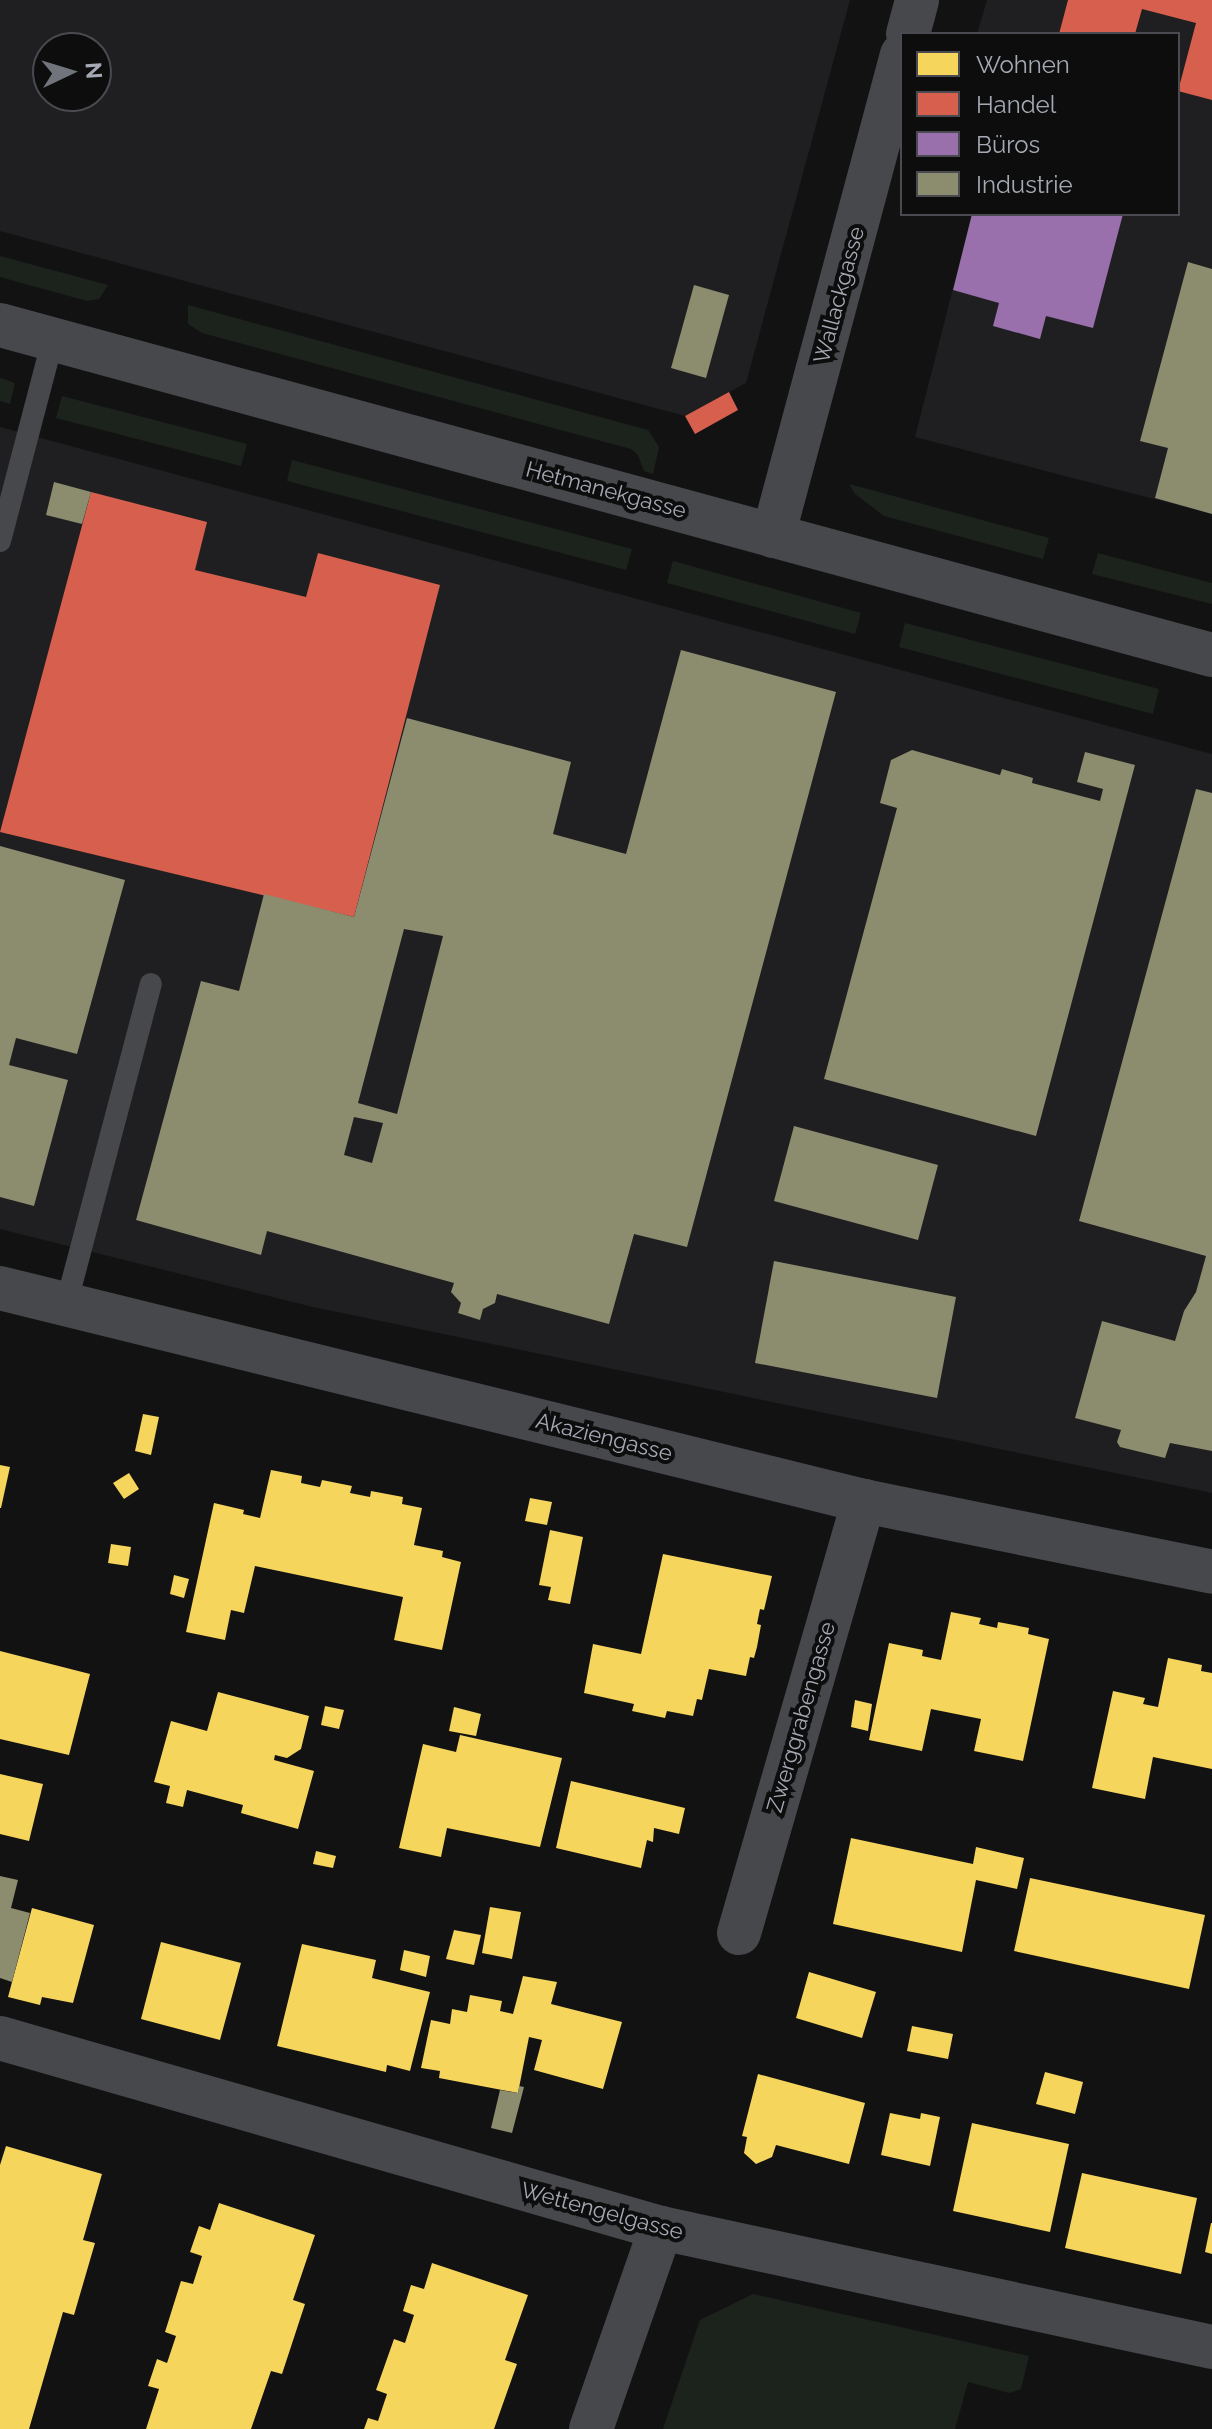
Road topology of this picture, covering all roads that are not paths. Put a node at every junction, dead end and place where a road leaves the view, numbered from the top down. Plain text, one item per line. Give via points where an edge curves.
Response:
1 (917, 0) edge
2 (909, 32) edge
3 (900, 62) edge
4 (0, 325) edge
5 (53, 339) junction
6 (773, 536) junction
7 (0, 541) edge
8 (1212, 655) edge
9 (151, 984) dead end
10 (0, 1288) edge
11 (66, 1305) junction
12 (864, 1501) junction
13 (1212, 1572) edge
14 (739, 1933) dead end
15 (0, 2038) edge
16 (661, 2228) junction
17 (1212, 2347) edge
18 (591, 2429) edge

1 - 2 street
3 - 6 street, Wallackgasse
4 - 5 street, Hetmanekgasse
5 - 6 street, Hetmanekgasse
5 - 7 lane
6 - 8 street, Hetmanekgasse
9 - 11 lane
10 - 11 street, Akaziengasse
11 - 12 street, Akaziengasse
12 - 13 street, Akaziengasse
12 - 14 street, Zwerggrabengasse
15 - 16 street, Wettengelgasse
16 - 17 street, Wettengelgasse
16 - 18 street

